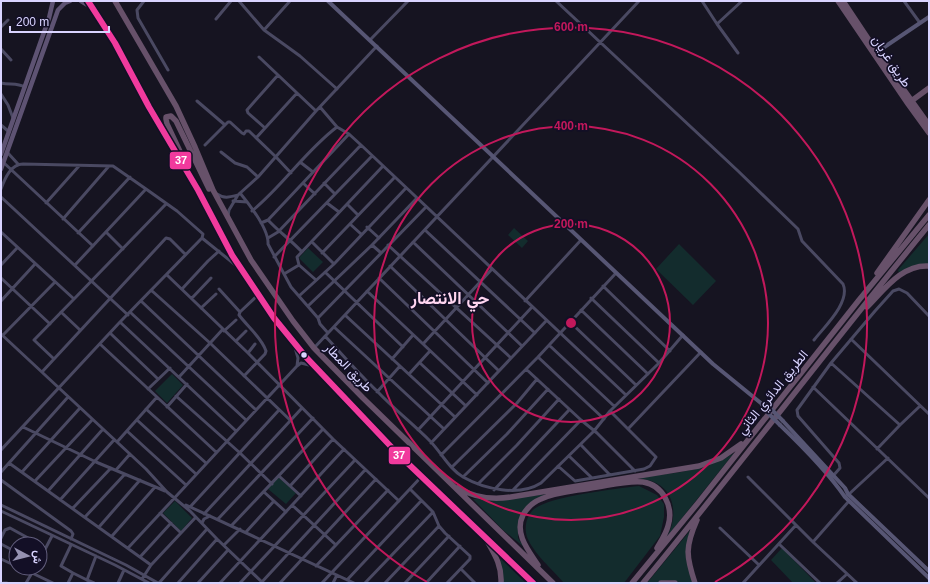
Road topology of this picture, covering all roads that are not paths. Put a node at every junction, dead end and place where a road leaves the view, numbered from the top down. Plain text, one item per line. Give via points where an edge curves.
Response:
1 (53, 1) edge
2 (70, 1) edge
3 (80, 1) edge
4 (88, 1) edge
5 (115, 1) edge
6 (144, 1) edge
7 (231, 1) edge
8 (239, 1) edge
9 (290, 1) edge
10 (328, 1) edge
11 (408, 1) edge
12 (556, 1) edge
13 (639, 1) edge
14 (702, 1) edge
15 (742, 1) edge
16 (838, 1) edge
17 (843, 1) edge
18 (904, 1) edge
19 (95, 11) junction
20 (929, 17) edge
21 (216, 19) dead end
22 (8, 20) dead end
23 (920, 23) junction
24 (717, 24) junction
25 (1, 27) edge
26 (264, 30) junction
27 (370, 40) junction
28 (600, 43) junction
29 (377, 46) junction
30 (1, 49) edge
31 (877, 52) junction
32 (738, 53) dead end
33 (259, 57) dead end
34 (11, 60) dead end
35 (168, 70) dead end
36 (278, 75) junction
37 (1, 83) edge
38 (27, 88) junction
39 (337, 88) junction
40 (929, 88) edge
41 (929, 92) edge
42 (297, 93) junction
43 (1, 94) edge
44 (197, 101) dead end
45 (911, 104) junction
46 (320, 107) junction
47 (316, 111) junction
48 (13, 118) junction
49 (919, 120) junction
50 (1, 125) edge
51 (225, 125) junction
52 (929, 125) edge
53 (337, 127) junction
54 (265, 128) junction
55 (8, 131) junction
56 (929, 133) edge
57 (349, 134) junction
58 (256, 138) junction
59 (929, 139) edge
60 (205, 145) dead end
61 (361, 145) junction
62 (7, 152) junction
63 (221, 152) dead end
64 (1, 154) edge
65 (276, 156) junction
66 (372, 156) junction
67 (494, 156) junction
68 (3, 162) junction
69 (300, 162) junction
70 (18, 164) junction
71 (79, 166) junction
72 (109, 166) junction
73 (383, 166) junction
74 (1, 169) edge
75 (11, 170) junction
76 (313, 172) junction
77 (291, 173) junction
78 (130, 177) junction
79 (258, 177) junction
80 (394, 178) junction
81 (324, 183) junction
82 (303, 184) junction
83 (406, 188) junction
84 (1, 189) edge
85 (146, 189) junction
86 (198, 190) junction
87 (213, 190) junction
88 (239, 194) junction
89 (315, 194) junction
90 (335, 194) junction
91 (1, 197) edge
92 (417, 198) junction
93 (929, 200) edge
94 (233, 201) junction
95 (46, 202) junction
96 (247, 202) junction
97 (327, 203) junction
98 (166, 204) junction
99 (347, 204) junction
100 (426, 207) junction
101 (252, 211) junction
102 (339, 212) junction
103 (358, 215) junction
104 (929, 215) edge
105 (436, 217) junction
106 (63, 219) junction
107 (228, 219) junction
108 (268, 220) junction
109 (261, 222) junction
110 (350, 224) junction
111 (929, 225) edge
112 (367, 227) junction
113 (425, 230) junction
114 (1, 232) edge
115 (106, 232) junction
116 (278, 232) junction
117 (78, 233) junction
118 (361, 234) junction
119 (202, 238) junction
120 (268, 238) junction
121 (379, 238) junction
122 (291, 240) junction
123 (582, 240) junction
124 (312, 242) junction
125 (413, 242) junction
126 (372, 245) junction
127 (388, 245) junction
128 (93, 246) junction
129 (17, 248) junction
130 (122, 249) junction
131 (219, 251) junction
132 (302, 252) junction
133 (380, 252) junction
134 (322, 253) junction
135 (185, 254) junction
136 (400, 256) junction
137 (274, 257) junction
138 (251, 260) junction
139 (36, 264) junction
140 (334, 264) junction
141 (1, 265) edge
142 (75, 265) junction
143 (299, 265) junction
144 (390, 266) junction
145 (929, 266) edge
146 (492, 269) junction
147 (242, 270) junction
148 (325, 272) junction
149 (616, 273) junction
150 (284, 274) junction
151 (166, 275) junction
152 (1, 278) edge
153 (211, 278) dead end
154 (379, 278) junction
155 (316, 280) junction
156 (91, 281) junction
157 (479, 281) junction
158 (55, 282) junction
159 (335, 282) junction
160 (603, 286) junction
161 (12, 289) junction
162 (182, 289) junction
163 (219, 289) dead end
164 (151, 290) junction
165 (345, 291) junction
166 (367, 291) junction
167 (216, 294) dead end
168 (468, 294) junction
169 (258, 295) junction
170 (299, 296) junction
171 (110, 298) junction
172 (192, 298) junction
173 (591, 298) junction
174 (74, 299) junction
175 (859, 300) junction
176 (1, 301) edge
177 (140, 301) junction
178 (525, 301) junction
179 (356, 302) junction
180 (31, 306) junction
181 (308, 306) junction
182 (532, 307) junction
183 (201, 308) junction
184 (456, 308) junction
185 (581, 310) junction
186 (61, 312) junction
187 (240, 312) junction
188 (129, 313) junction
189 (345, 315) junction
190 (929, 316) edge
191 (318, 318) junction
192 (445, 319) junction
193 (854, 319) junction
194 (236, 320) dead end
195 (520, 320) junction
196 (546, 321) junction
197 (120, 322) junction
198 (570, 322) junction
199 (50, 324) junction
200 (334, 326) junction
201 (80, 330) junction
202 (224, 330) junction
203 (246, 331) dead end
204 (434, 332) junction
205 (110, 333) junction
206 (328, 333) junction
207 (508, 333) junction
208 (535, 333) junction
209 (560, 333) junction
210 (2, 334) edge
211 (413, 335) junction
212 (683, 335) junction
213 (325, 336) junction
214 (851, 339) junction
215 (814, 340) dead end
216 (236, 342) junction
217 (293, 342) junction
218 (100, 344) junction
219 (210, 344) junction
220 (255, 344) dead end
221 (423, 344) junction
222 (497, 345) junction
223 (549, 345) junction
224 (522, 346) junction
225 (403, 347) junction
226 (314, 348) junction
227 (430, 351) junction
228 (670, 351) junction
229 (701, 352) junction
230 (248, 353) junction
231 (199, 355) junction
232 (538, 357) junction
233 (485, 358) junction
234 (511, 358) junction
235 (54, 359) junction
236 (392, 359) junction
237 (258, 363) junction
238 (420, 363) junction
239 (659, 363) junction
240 (831, 363) junction
241 (189, 366) junction
242 (297, 366) junction
243 (400, 366) junction
244 (316, 367) junction
245 (170, 368) junction
246 (526, 369) junction
247 (474, 370) junction
248 (499, 371) junction
249 (42, 372) junction
250 (409, 374) junction
251 (648, 374) junction
252 (244, 376) junction
253 (179, 377) junction
254 (389, 378) junction
255 (158, 379) junction
256 (537, 379) junction
257 (463, 382) junction
258 (488, 383) junction
259 (187, 384) junction
260 (279, 385) junction
261 (636, 385) junction
262 (813, 387) junction
263 (59, 388) junction
264 (148, 389) junction
265 (548, 389) junction
266 (377, 392) junction
267 (452, 393) junction
268 (476, 395) junction
269 (626, 395) junction
270 (176, 396) junction
271 (68, 397) junction
272 (157, 397) junction
273 (267, 398) junction
274 (559, 399) junction
275 (441, 405) junction
276 (466, 406) junction
277 (614, 406) junction
278 (920, 406) junction
279 (167, 407) junction
280 (80, 408) junction
281 (302, 408) junction
282 (146, 409) junction
283 (256, 410) junction
284 (279, 410) junction
285 (570, 410) junction
286 (610, 411) junction
287 (929, 414) edge
288 (431, 416) junction
289 (455, 417) junction
290 (313, 418) junction
291 (604, 419) junction
292 (92, 420) junction
293 (137, 420) junction
294 (246, 420) junction
295 (290, 420) junction
296 (581, 420) junction
297 (900, 425) junction
298 (23, 427) junction
299 (103, 429) junction
300 (323, 429) junction
301 (444, 429) junction
302 (628, 429) junction
303 (418, 430) junction
304 (127, 431) junction
305 (236, 431) junction
306 (594, 431) junction
307 (37, 433) junction
308 (749, 438) junction
309 (333, 439) junction
310 (51, 440) junction
311 (116, 441) junction
312 (226, 442) junction
313 (431, 443) junction
314 (581, 445) junction
315 (66, 448) junction
316 (344, 449) junction
317 (878, 449) junction
318 (1, 450) edge
319 (216, 452) junction
320 (240, 453) junction
321 (130, 454) junction
322 (81, 455) junction
323 (441, 455) junction
324 (569, 456) junction
325 (888, 458) junction
326 (355, 460) junction
327 (9, 462) junction
328 (96, 462) junction
329 (206, 463) junction
330 (250, 463) junction
331 (558, 466) junction
332 (452, 467) junction
333 (110, 468) junction
334 (116, 470) junction
335 (366, 470) junction
336 (635, 471) junction
337 (1, 472) edge
338 (22, 472) junction
339 (262, 473) junction
340 (125, 474) junction
341 (196, 474) junction
342 (610, 475) junction
343 (279, 476) junction
344 (422, 476) junction
345 (463, 477) junction
346 (748, 477) dead end
347 (592, 478) junction
348 (832, 478) junction
349 (376, 479) junction
350 (1, 480) edge
351 (140, 480) junction
352 (34, 481) junction
353 (449, 483) junction
354 (272, 484) junction
355 (478, 484) junction
356 (186, 485) junction
357 (290, 486) junction
358 (155, 487) junction
359 (410, 489) junction
360 (388, 490) junction
361 (494, 490) junction
362 (513, 490) junction
363 (48, 491) junction
364 (167, 492) junction
365 (264, 492) junction
366 (301, 496) junction
367 (847, 496) junction
368 (174, 498) junction
369 (929, 498) edge
370 (60, 500) junction
371 (274, 501) junction
372 (399, 501) junction
373 (421, 501) junction
374 (849, 501) junction
375 (181, 502) junction
376 (1, 505) edge
377 (292, 505) junction
378 (190, 507) junction
379 (73, 508) junction
380 (1, 510) edge
381 (286, 512) junction
382 (433, 512) junction
383 (160, 513) junction
384 (18, 514) junction
385 (204, 514) junction
386 (700, 514) junction
387 (304, 515) junction
388 (196, 516) junction
389 (212, 516) junction
390 (85, 517) junction
391 (16, 518) junction
392 (218, 519) junction
393 (171, 523) junction
394 (202, 524) junction
395 (232, 525) junction
396 (796, 525) junction
397 (315, 526) junction
398 (439, 526) junction
399 (1, 527) edge
400 (98, 527) junction
401 (720, 528) dead end
402 (207, 529) junction
403 (240, 529) junction
404 (5, 530) junction
405 (246, 532) junction
406 (885, 532) junction
407 (181, 533) junction
408 (482, 533) junction
409 (326, 534) junction
410 (24, 536) edge
411 (52, 536) junction
412 (112, 536) junction
413 (449, 536) junction
414 (1, 538) edge
415 (71, 539) junction
416 (217, 539) junction
417 (260, 539) junction
418 (813, 542) junction
419 (896, 542) junction
420 (48, 544) edge
421 (779, 544) junction
422 (71, 545) junction
423 (336, 545) junction
424 (224, 546) junction
425 (274, 546) junction
426 (460, 546) junction
427 (128, 548) junction
428 (228, 550) junction
429 (289, 553) junction
430 (96, 556) junction
431 (140, 557) junction
432 (302, 559) junction
433 (650, 560) junction
434 (240, 561) junction
435 (759, 565) junction
436 (151, 566) junction
437 (316, 566) junction
438 (461, 569) junction
439 (124, 570) junction
440 (251, 571) junction
441 (929, 571) edge
442 (72, 573) junction
443 (331, 573) junction
444 (847, 574) junction
445 (145, 575) junction
446 (337, 575) junction
447 (545, 575) junction
448 (38, 576) edge
449 (929, 578) edge
450 (142, 579) junction
451 (87, 580) junction
452 (347, 580) junction
453 (119, 582) edge
454 (4, 583) edge
455 (7, 583) edge
456 (53, 583) edge
457 (68, 583) edge
458 (94, 583) edge
459 (124, 583) edge
460 (149, 583) edge
461 (159, 583) edge
462 (178, 583) edge
463 (198, 583) edge
464 (220, 583) edge
465 (240, 583) edge
466 (262, 583) edge
467 (280, 583) edge
468 (322, 583) edge
469 (333, 583) edge
470 (354, 583) edge
471 (365, 583) edge
472 (385, 583) edge
473 (406, 583) edge
474 (426, 583) edge
475 (448, 583) edge
476 (475, 583) edge
477 (501, 583) edge
478 (533, 583) edge
479 (553, 583) edge
480 (632, 583) edge
481 (643, 583) edge
482 (661, 583) edge
483 (675, 583) edge
484 (695, 583) edge
485 (742, 583) edge
486 (820, 583) edge
487 (837, 583) edge
488 (857, 583) edge

1 - 38 main road
2 - 38 main road via 58,10
3 - 19 main road
4 - 19 highway, طريق المطار
5 - 87 highway, طريق المطار via 172,99
6 - 35 street via 137,10 138,18
7 - 21 street
8 - 26 street
9 - 26 street
10 - 27 street
11 - 27 street
12 - 28 street
13 - 28 street
14 - 24 street
15 - 24 street
16 - 45 highway, طريق غريان
17 - 31 highway, طريق غريان
18 - 23 street
19 - 86 highway, طريق المطار
20 - 23 street
22 - 25 street
23 - 31 street
24 - 32 street
26 - 39 street via 300,56
27 - 29 street
28 - 67 street
28 - 215 street via 798,229 802,241 843,284 845,293 842,304
29 - 39 street
29 - 67 street
30 - 34 street
31 - 45 highway, طريق غريان
33 - 36 street
36 - 42 street
36 - 54 street via 248,110 248,113
37 - 38 street via 17,84
38 - 48 main road
38 - 62 main road
39 - 46 street
40 - 45 highway
41 - 45 highway
42 - 47 street
42 - 54 street
43 - 48 street
44 - 51 street
45 - 49 highway, طريق غريان
45 - 52 highway, طريق غريان
46 - 47 street
46 - 53 street
47 - 65 street
48 - 55 main road
49 - 56 highway, طريق غريان
49 - 59 highway
50 - 55 street
51 - 58 street via 230,122 242,133 249,131
51 - 60 street
53 - 57 street
53 - 69 street
54 - 58 street
55 - 64 main road
57 - 61 street
57 - 76 street
58 - 65 street
61 - 66 street
61 - 81 street
62 - 68 main road
62 - 70 street
63 - 79 street via 235,163 247,167
65 - 77 street
65 - 79 street
66 - 73 street
66 - 90 street
67 - 105 street
67 - 123 street
68 - 74 main road
68 - 75 street
69 - 76 street
69 - 77 street
70 - 71 street
70 - 75 street
71 - 72 street
71 - 95 street
72 - 78 street
72 - 106 street
73 - 80 street
73 - 99 street
75 - 84 street
75 - 95 street
76 - 82 street
77 - 101 street
78 - 85 street
78 - 117 street
79 - 88 street
80 - 83 street
80 - 103 street
81 - 89 street
81 - 90 street
82 - 89 street
82 - 108 street
83 - 92 street
83 - 112 street
85 - 98 street
85 - 115 street
86 - 138 highway via 166,117 171,116 176,121 222,215
86 - 147 highway, طريق المطار
87 - 88 street via 223,197
87 - 107 highway, طريق المطار
88 - 94 street
88 - 96 street
89 - 116 street
90 - 97 street
91 - 142 street
92 - 100 street
92 - 121 street
93 - 175 highway
94 - 96 street
94 - 107 street
95 - 106 street
96 - 101 street
97 - 102 street
97 - 122 street
98 - 119 street via 177,210 203,234
98 - 130 street
99 - 102 street
99 - 103 street
100 - 105 street
100 - 127 street
101 - 109 street
102 - 124 street
103 - 110 street
104 - 175 highway, الطريق الدائري الثاني
105 - 113 street
105 - 146 street
106 - 117 street
107 - 138 highway, طريق المطار
108 - 109 street
108 - 116 street
109 - 120 street
110 - 118 street
110 - 134 street
111 - 193 highway, الطريق الدائري الثاني
112 - 118 street
112 - 121 street
113 - 125 street
113 - 157 street
114 - 129 street
115 - 128 street
115 - 130 street
116 - 120 street
116 - 122 street
117 - 128 street
118 - 140 street
119 - 131 street
119 - 135 street
120 - 137 street
121 - 126 street
122 - 132 street
122 - 137 street
123 - 149 street
123 - 178 street
124 - 132 street
124 - 134 street
125 - 136 street
125 - 168 street
126 - 133 street
126 - 159 street
127 - 133 street
127 - 136 street
128 - 142 street
129 - 139 street
129 - 141 street
130 - 156 street
131 - 147 street
131 - 162 street
132 - 143 street via 297,257
133 - 165 street
134 - 140 street
135 - 151 street
135 - 171 street via 166,238
136 - 144 street
136 - 184 street
137 - 150 street
138 - 226 highway, طريق المطار
139 - 158 street
139 - 161 street
140 - 148 street
142 - 156 street
143 - 150 street
143 - 155 street
144 - 154 street
144 - 192 street
145 - 193 highway via 918,266 901,274
146 - 157 street
146 - 178 street
147 - 169 highway, طريق المطار
148 - 155 street
148 - 159 street
149 - 160 street
149 - 212 street
150 - 170 street
151 - 162 street
151 - 164 street
152 - 161 street
153 - 172 street
154 - 166 street
154 - 204 street
155 - 170 street
156 - 171 street
156 - 174 street
157 - 168 street
157 - 195 street
158 - 174 street
158 - 180 street
159 - 165 street
159 - 181 street
160 - 173 street
160 - 228 street
161 - 176 street
161 - 180 street
162 - 172 street
163 - 187 street
164 - 177 street
164 - 219 street
165 - 179 street
165 - 191 street
166 - 179 street
166 - 211 street
167 - 183 street
168 - 184 street
168 - 207 street
169 - 187 street
169 - 217 highway, طريق المطار
170 - 181 street
171 - 188 street
171 - 201 street
172 - 183 street
173 - 185 street
173 - 239 street
174 - 186 street
175 - 308 highway, الطريق الدائري الثاني
177 - 188 street
177 - 231 street
178 - 182 street
179 - 189 street
179 - 225 street
180 - 199 street
180 - 210 street
181 - 191 street
182 - 195 street
182 - 196 street
183 - 202 street
184 - 192 street
184 - 222 street
185 - 198 street
185 - 251 street
186 - 199 street
186 - 201 street
187 - 237 street via 239,315 266,348 266,353
188 - 197 street
188 - 241 street
189 - 200 street
189 - 236 street
190 - 214 street via 907,293 900,289 895,290
191 - 206 street
192 - 204 street
192 - 233 street
193 - 386 highway, الطريق الدائري الثاني
194 - 202 street
195 - 207 street
195 - 208 street
196 - 208 street
196 - 209 street
197 - 205 street
197 - 245 street
198 - 209 street
198 - 261 street
199 - 235 street via 34,340
200 - 206 street
200 - 254 street
201 - 235 street
202 - 216 street
202 - 219 street
203 - 216 street
204 - 221 street
204 - 247 street
205 - 218 street
205 - 255 street
206 - 213 street
207 - 222 street
207 - 224 street
208 - 224 street
209 - 223 street
209 - 269 street
210 - 249 street
211 - 221 street
211 - 225 street
212 - 228 street
212 - 229 street
213 - 226 street
213 - 266 street
214 - 240 street
214 - 278 street
216 - 230 street
217 - 242 street via 298,358
217 - 244 highway, طريق المطار
218 - 263 street
218 - 264 street
219 - 231 street
219 - 252 street
220 - 230 street
221 - 227 street
222 - 233 street
222 - 234 street
223 - 232 street
223 - 277 street
224 - 234 street
225 - 236 street
226 - 353 highway, طريق المطار
227 - 238 street
227 - 257 street
228 - 239 street
229 - 302 street
229 - 348 street, bridge via 762,404 766,404
230 - 237 street
231 - 241 street
231 - 283 street
232 - 246 street
232 - 291 street
233 - 247 street
233 - 248 street
234 - 248 street
235 - 249 street
236 - 243 street
237 - 252 street
237 - 260 street
238 - 250 street
238 - 267 street
239 - 251 street
240 - 262 street
240 - 297 street
241 - 253 street
241 - 294 street
242 - 244 street via 303,363
242 - 260 street
243 - 250 street
243 - 254 street
244 - 344 highway, طريق المطار
245 - 253 street
245 - 255 street
246 - 256 street
246 - 323 street
247 - 257 street
247 - 258 street
248 - 258 street
249 - 263 street
250 - 275 street
251 - 261 street
252 - 273 street
253 - 259 street
254 - 266 street
254 - 288 street
255 - 264 street
256 - 265 street
256 - 332 street via 517,403
257 - 267 street
257 - 268 street
258 - 268 street
259 - 270 street
259 - 305 street
260 - 273 street
260 - 281 street
261 - 269 street
262 - 317 street
262 - 348 street via 797,410 797,414 839,463 840,468
263 - 271 street
263 - 298 street
264 - 272 street
265 - 274 street
265 - 345 street
266 - 303 street
267 - 275 street
267 - 276 street
268 - 276 street
269 - 277 street
270 - 279 street
270 - 312 street
271 - 280 street
271 - 307 street
272 - 279 street
272 - 282 street
273 - 283 street
273 - 284 street
274 - 285 street
274 - 355 street
275 - 288 street
275 - 289 street
276 - 289 street
277 - 286 street
278 - 287 street
278 - 297 street
279 - 319 street
280 - 292 street
280 - 310 street
281 - 290 street
281 - 295 street
282 - 293 street
282 - 329 street
283 - 294 street
284 - 295 street
284 - 320 street
285 - 296 street
285 - 361 street
286 - 291 street
286 - 302 street
288 - 301 street
288 - 303 street
289 - 301 street
290 - 300 street
290 - 339 street
291 - 306 street
292 - 299 street
292 - 315 street
293 - 304 street
293 - 341 street
294 - 305 street
295 - 330 street
296 - 306 street
296 - 362 street
297 - 317 street
298 - 307 street
298 - 318 street
299 - 311 street
299 - 322 street
300 - 309 street
300 - 343 street
301 - 313 street
302 - 336 street via 656,457 647,468
303 - 313 street
304 - 311 street
304 - 356 street
305 - 312 street
306 - 314 street
306 - 336 street
307 - 310 street
307 - 327 street
308 - 353 highway via 720,458 699,466 499,499 478,497
308 - 433 highway, الطريق الدائري الثاني
309 - 316 street
309 - 357 street
310 - 315 street
310 - 338 street
311 - 321 street
311 - 328 street
312 - 319 street
312 - 320 street
313 - 323 street
314 - 324 street
314 - 342 street
315 - 322 street
315 - 352 street
316 - 326 street
316 - 366 street
317 - 325 street
319 - 329 street
320 - 330 street
320 - 378 street
321 - 334 street
321 - 364 street
322 - 328 street
322 - 363 street
323 - 332 street
324 - 331 street
324 - 347 street
325 - 367 street
325 - 369 street
326 - 335 street
326 - 387 street
327 - 337 street
327 - 338 street
328 - 333 street
328 - 370 street
329 - 341 street
330 - 339 street
330 - 385 street
331 - 347 street via 575,481
331 - 362 street via 537,486
332 - 345 street
333 - 334 street
333 - 379 street
334 - 340 street
335 - 349 street
335 - 397 street
336 - 342 street
338 - 352 street
339 - 354 street
339 - 392 street
340 - 351 street
340 - 390 street
341 - 356 street
342 - 347 street
343 - 354 street
343 - 357 street
344 - 359 street
344 - 408 highway, طريق المطار
345 - 355 street
346 - 396 street
348 - 367 street
349 - 360 street
349 - 409 street
350 - 415 street via 71,531
351 - 358 street
351 - 400 street
352 - 363 street
353 - 447 highway, طريق المطار
354 - 365 street
355 - 361 street
356 - 368 street
357 - 366 street
358 - 364 street
358 - 412 street
359 - 372 street
359 - 373 street
360 - 372 street
360 - 423 street
361 - 362 street
363 - 370 street
364 - 368 street
365 - 371 street
365 - 395 street
366 - 377 street
367 - 374 street
367 - 406 street
368 - 375 street
368 - 383 street
370 - 379 street
371 - 381 street
371 - 405 street
372 - 443 street
373 - 382 street
373 - 452 street
374 - 406 street
374 - 418 street
375 - 378 street
375 - 388 street
376 - 384 street
377 - 381 street
377 - 387 street
378 - 385 street
379 - 390 street
380 - 391 street
381 - 417 street
382 - 398 street
382 - 471 street
383 - 393 street
383 - 427 street
384 - 391 street
384 - 415 street
385 - 389 street
386 - 481 highway, الطريق الدائري الثاني
386 - 484 highway via 688,550
387 - 397 street
387 - 425 street
388 - 394 street
388 - 407 street
389 - 392 street
389 - 394 street via 204,519
390 - 400 street
391 - 411 street
392 - 395 street
393 - 407 street
393 - 431 street
394 - 402 street
395 - 403 street
396 - 418 street
396 - 421 street
397 - 409 street
397 - 429 street
398 - 413 street
398 - 472 street
399 - 404 street
400 - 412 street
401 - 435 street
402 - 416 street
402 - 461 street
403 - 405 street
403 - 424 street
404 - 410 street via 10,528
404 - 414 street
405 - 417 street
406 - 419 street
407 - 436 street
408 - 477 highway via 498,562
408 - 478 highway, طريق المطار
409 - 423 street
409 - 432 street
411 - 420 street
411 - 422 street
412 - 427 street
413 - 426 street
413 - 473 street
415 - 445 street
416 - 424 street
416 - 462 street
417 - 425 street
417 - 434 street
418 - 444 street
419 - 441 street
419 - 449 street
421 - 435 street
421 - 486 street
422 - 430 street
422 - 442 street via 61,566
423 - 437 street
424 - 428 street
425 - 429 street
425 - 440 street
426 - 438 street via 471,557
426 - 474 street
427 - 431 street
428 - 434 street
428 - 463 street
429 - 432 street
429 - 466 street
430 - 439 street
430 - 451 street
431 - 436 street
432 - 437 street
432 - 467 street
433 - 447 highway via 668,526 667,500 663,493 648,484 626,483 548,496 528,508 521,521 521,534 528,551
433 - 480 highway, الطريق الدائري الثاني
434 - 440 street
434 - 464 street
435 - 485 street
436 - 445 street
437 - 443 street
438 - 475 street
438 - 476 street
439 - 450 street
439 - 453 street
440 - 465 street
440 - 466 street
442 - 451 street
442 - 457 street
443 - 446 street
443 - 468 street
444 - 487 street
444 - 488 street
445 - 450 street
445 - 461 street
446 - 452 street
446 - 469 street
447 - 479 highway, طريق المطار
448 - 456 street
450 - 460 street
451 - 458 street
452 - 470 street
453 - 459 street
454 - 455 street
482 - 483 highway

